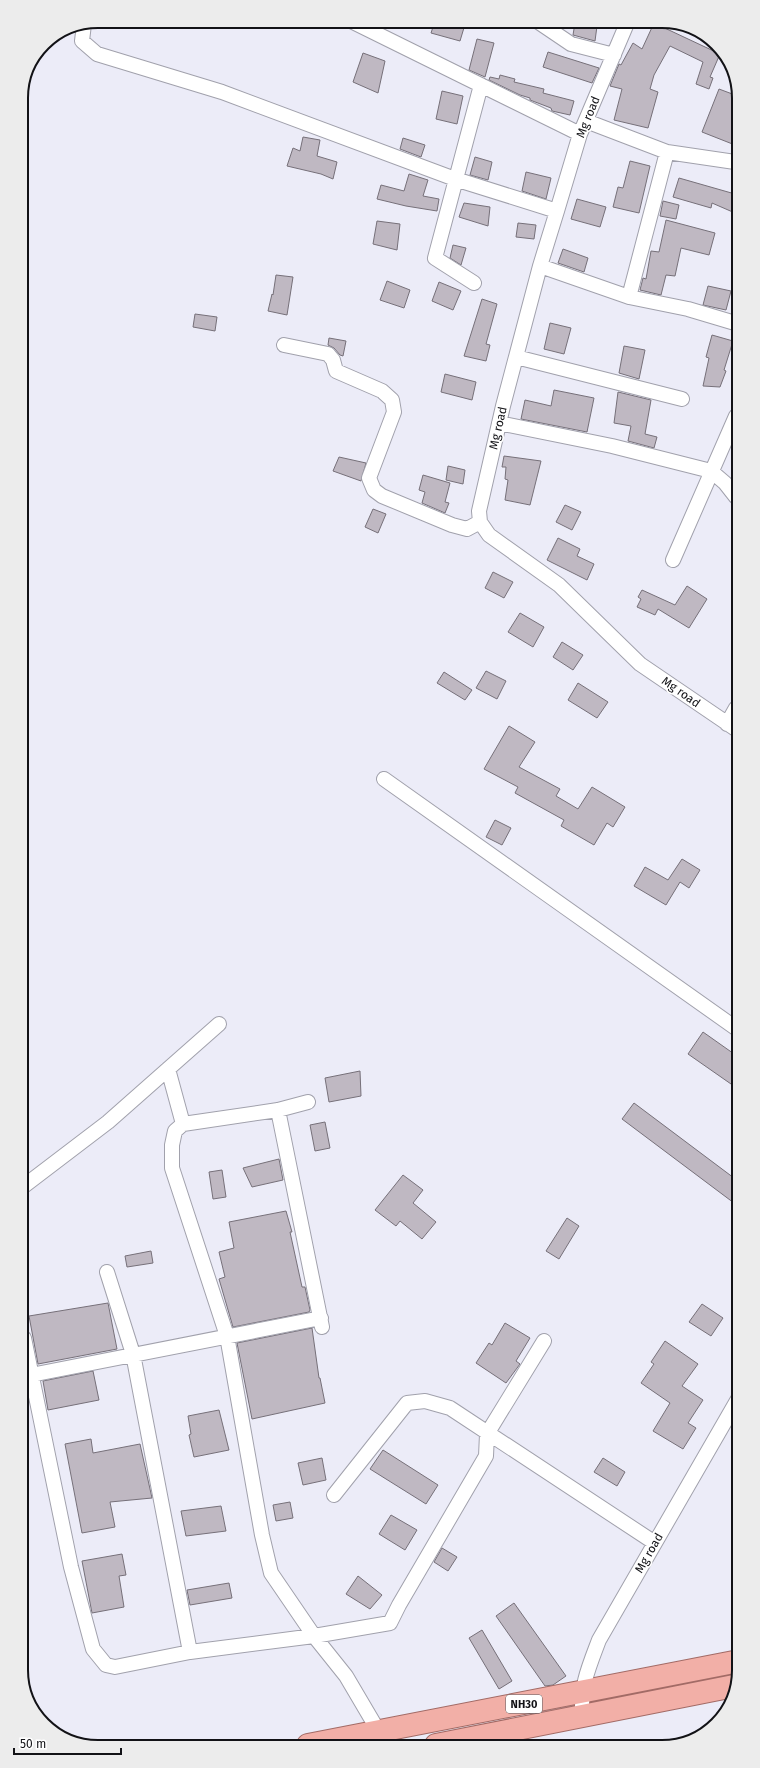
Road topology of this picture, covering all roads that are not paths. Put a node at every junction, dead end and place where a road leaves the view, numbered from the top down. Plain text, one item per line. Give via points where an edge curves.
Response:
1 (365, 28) edge
2 (546, 28) edge
3 (625, 28) edge
4 (83, 30) edge
5 (614, 55) junction
6 (481, 85) junction
7 (583, 128) junction
8 (667, 152) junction
9 (732, 162) edge
10 (455, 179) junction
11 (557, 211) junction
12 (540, 266) junction
13 (474, 283) dead end
14 (630, 296) junction
15 (732, 322) edge
16 (284, 345) dead end
17 (516, 357) junction
18 (682, 399) dead end
19 (499, 423) junction
20 (732, 425) edge
21 (711, 471) junction
22 (732, 492) edge
23 (480, 522) junction
24 (672, 560) dead end
25 (732, 727) edge
26 (384, 779) dead end
27 (218, 1024) dead end
28 (732, 1025) edge
29 (168, 1069) junction
30 (308, 1102) dead end
31 (278, 1110) junction
32 (183, 1124) junction
33 (28, 1183) edge
34 (107, 1272) dead end
35 (227, 1336) junction
36 (544, 1341) dead end
37 (133, 1354) junction
38 (28, 1359) edge
39 (31, 1375) junction
40 (732, 1409) edge
41 (487, 1434) junction
42 (334, 1495) dead end
43 (655, 1543) junction
44 (314, 1636) junction
45 (190, 1652) junction
46 (732, 1662) edge
47 (730, 1687) edge
48 (582, 1693) junction
49 (582, 1716) junction
50 (379, 1732) junction
51 (335, 1740) edge
52 (457, 1740) edge

1 - 6 street
2 - 5 street via 570,44
3 - 5 street, Mg road
4 - 10 street via 82,41 97,54 222,92
5 - 7 street, Mg road
6 - 7 street
6 - 10 street
7 - 8 street
7 - 11 street, Mg road
8 - 9 street
8 - 14 street
10 - 11 street
10 - 13 street via 435,258
11 - 12 street, Mg road
12 - 14 street
12 - 17 street, Mg road
14 - 15 street
16 - 23 street via 328,354 336,371 382,391 392,400 394,412 369,478 374,490 382,496 452,525 467,529
17 - 18 street
17 - 19 street, Mg road
19 - 21 street via 612,446
19 - 23 street, Mg road via 479,511
20 - 21 street
21 - 22 street
21 - 24 street
23 - 25 street, Mg road via 489,535 559,585 640,664
26 - 28 street
27 - 29 street
29 - 32 street
29 - 33 street via 108,1122
30 - 31 street
31 - 32 street
31 - 35 street via 322,1323
32 - 35 street via 175,1131 172,1168
34 - 37 street
35 - 37 street
35 - 44 street via 271,1573
36 - 41 street
37 - 39 street
37 - 45 street
38 - 39 street
39 - 45 street via 71,1567 93,1649 106,1665 115,1666
40 - 43 street, Mg road
41 - 42 street via 450,1408 425,1401 407,1403
41 - 43 street
41 - 44 street via 486,1456 390,1623
43 - 48 street, Mg road via 599,1640 584,1677
44 - 45 street
44 - 50 street via 346,1676
46 - 48 highway, NH30
47 - 49 highway, NH30
48 - 49 street, Mg road
48 - 50 highway, NH30
49 - 52 highway, NH30
50 - 51 highway, NH30

